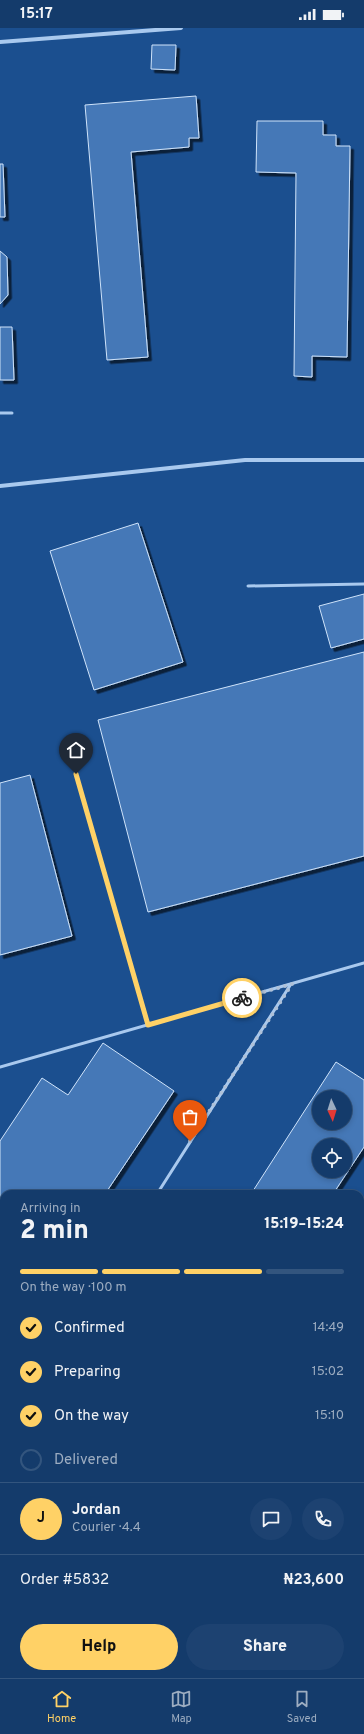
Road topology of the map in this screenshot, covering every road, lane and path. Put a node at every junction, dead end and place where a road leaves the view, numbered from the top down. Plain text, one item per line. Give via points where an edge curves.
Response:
1 (181, 28) edge
2 (118, 30) edge
3 (0, 42) edge
4 (0, 413) edge
5 (12, 413) dead end
6 (364, 460) edge
7 (0, 486) edge
8 (364, 584) edge
9 (248, 586) dead end
10 (76, 774) dead end
11 (364, 963) edge
12 (292, 984) junction
13 (148, 1025) junction
14 (0, 1068) edge
15 (160, 1190) edge

1 - 2 street
2 - 3 street
4 - 5 lane
6 - 7 street via 245,460
8 - 9 lane
10 - 13 lane
11 - 12 lane
12 - 13 lane
12 - 15 lane
13 - 14 lane

